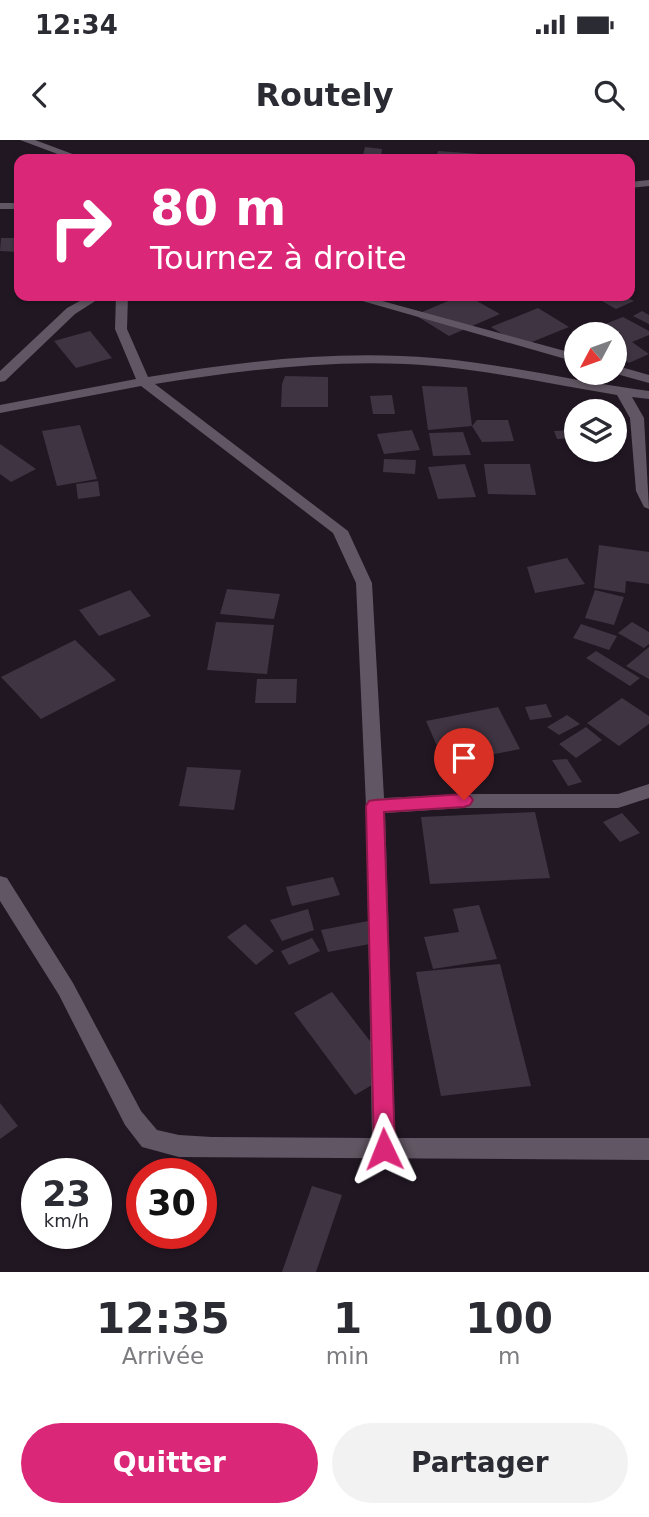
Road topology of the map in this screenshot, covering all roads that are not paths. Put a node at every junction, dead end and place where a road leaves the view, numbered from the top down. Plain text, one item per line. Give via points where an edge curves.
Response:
1 (25, 140) edge
2 (66, 154) edge
3 (89, 301) edge
4 (122, 301) edge
5 (369, 301) edge
6 (564, 355) edge
7 (627, 373) edge
8 (0, 378) edge
9 (649, 379) edge
10 (143, 381) junction
11 (622, 391) junction
12 (648, 395) edge
13 (0, 409) edge
14 (637, 418) junction
15 (649, 504) edge
16 (649, 791) edge
17 (375, 806) junction
18 (0, 884) edge
19 (384, 1149) junction
20 (649, 1149) edge

1 - 2 street
3 - 8 street via 62,319
4 - 10 street via 121,329
5 - 6 street
7 - 9 street
10 - 11 street via 294,362 374,359 439,363
10 - 13 street
10 - 17 street via 340,531 364,583
11 - 12 street
11 - 14 street
12 - 14 street
14 - 15 street via 643,491
16 - 17 street via 618,801 464,800
17 - 19 street
18 - 19 street via 66,989 133,1118 150,1139 212,1149
19 - 20 street

